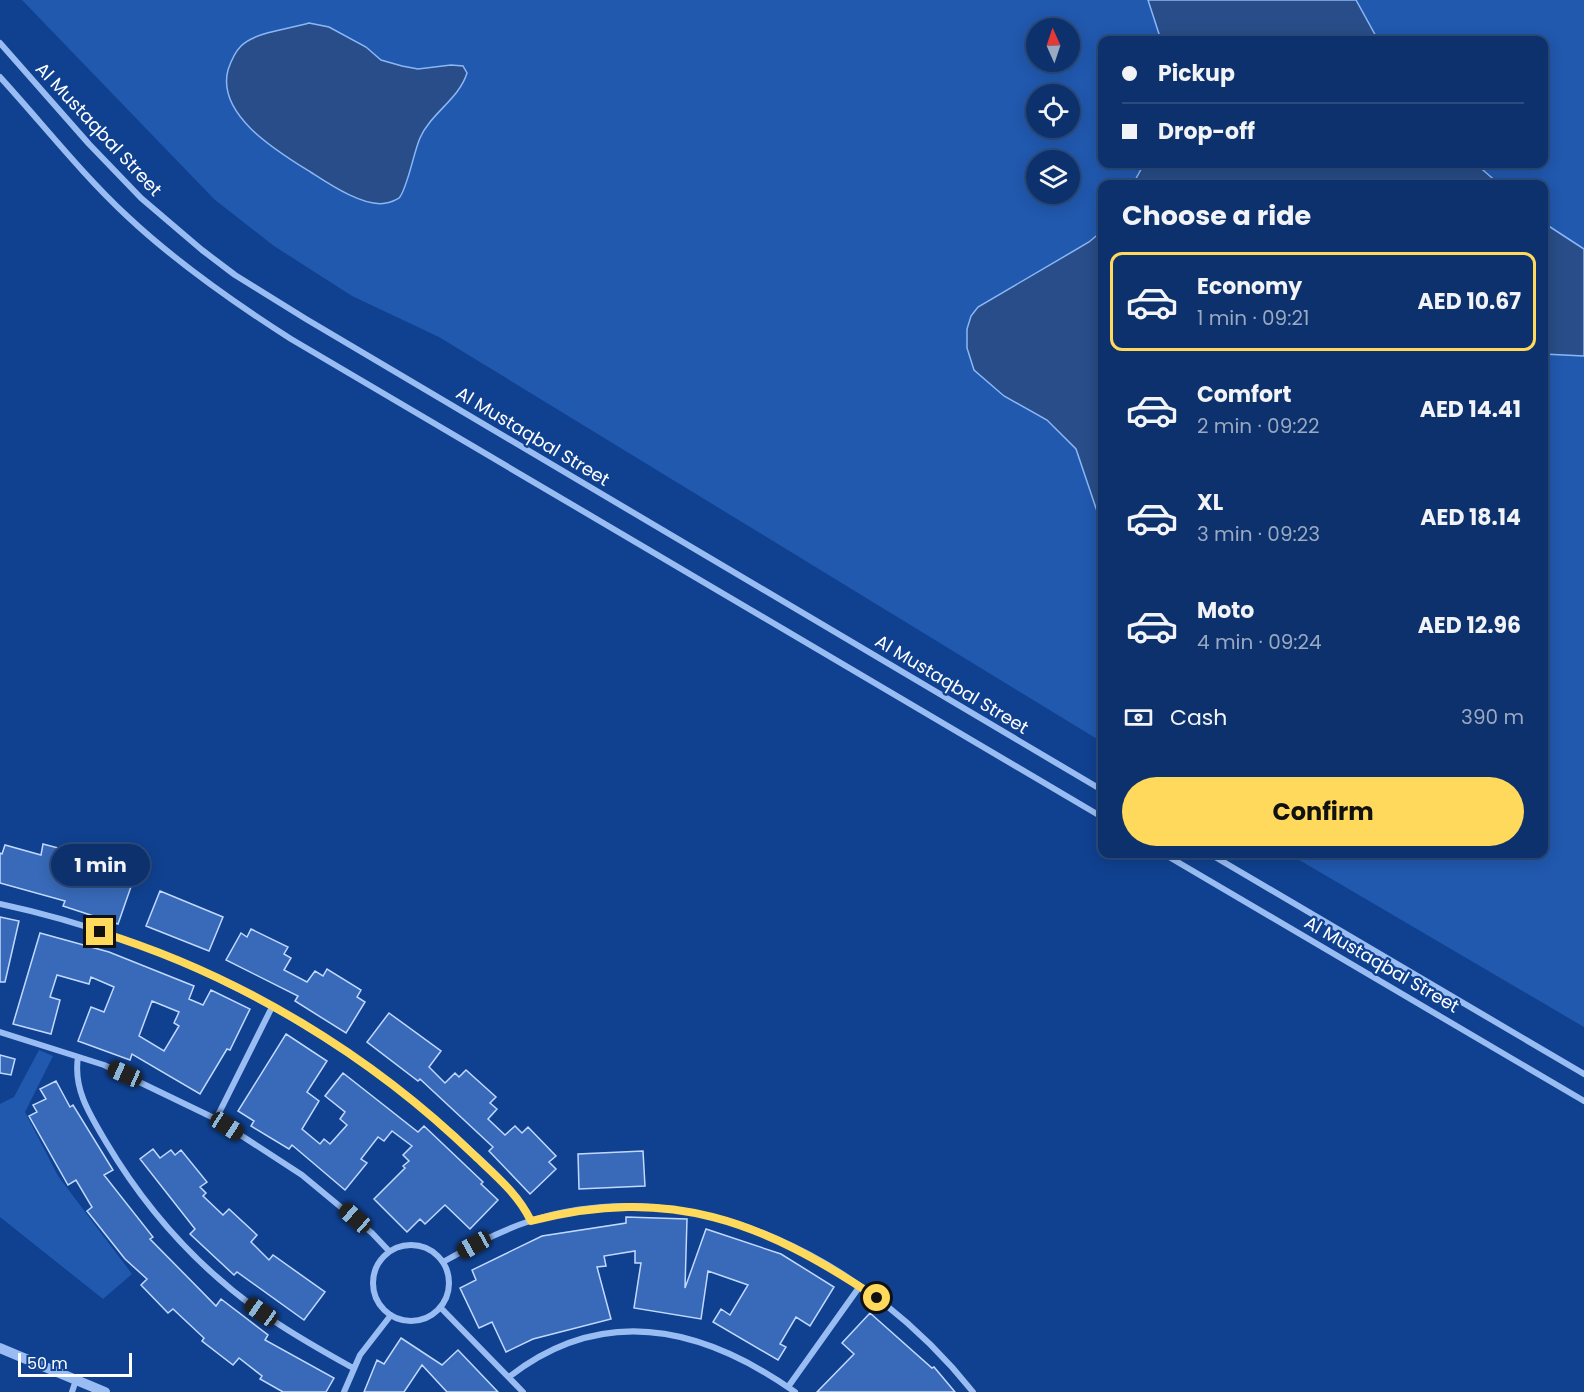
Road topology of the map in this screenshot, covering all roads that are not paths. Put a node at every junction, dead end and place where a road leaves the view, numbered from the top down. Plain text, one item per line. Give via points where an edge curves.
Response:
1 (0, 43) edge
2 (0, 77) edge
3 (1098, 788) edge
4 (1098, 815) edge
5 (1171, 858) edge
6 (1217, 858) edge
7 (0, 904) edge
8 (272, 1007) junction
9 (0, 1032) edge
10 (78, 1057) junction
11 (1584, 1074) edge
12 (1584, 1101) edge
13 (216, 1119) junction
14 (531, 1221) junction
15 (389, 1251) junction
16 (443, 1262) junction
17 (860, 1286) junction
18 (441, 1308) junction
19 (390, 1315) junction
20 (0, 1348) edge
21 (353, 1368) junction
22 (509, 1377) junction
23 (75, 1380) junction
24 (788, 1387) junction
25 (72, 1392) edge
26 (105, 1392) edge
27 (344, 1392) edge
28 (523, 1392) edge
29 (795, 1392) edge
30 (973, 1392) edge

1 - 3 street, Al Mustaqbal Street via 141,198 235,274
2 - 4 street, Al Mustaqbal Street via 127,216 221,294
5 - 12 street, Al Mustaqbal Street
6 - 11 street, Al Mustaqbal Street
7 - 8 street via 154,951
8 - 13 street
8 - 14 street via 371,1069 434,1118 516,1195
9 - 10 street
10 - 13 street via 104,1065
10 - 21 street via 78,1086 99,1131 134,1186 176,1236 248,1302
13 - 15 street via 302,1174
14 - 16 street via 495,1234
14 - 17 street via 620,1206 703,1213 785,1242
15 - 16 street via 419,1245
15 - 19 street via 376,1268 373,1289
16 - 18 street via 450,1280
17 - 24 street
17 - 30 street via 903,1318
18 - 19 street via 433,1315 412,1321
18 - 22 street
19 - 21 street
20 - 23 street
21 - 27 street
22 - 24 street via 560,1346 601,1334 638,1331 692,1339 746,1361
22 - 28 street
23 - 25 street
23 - 26 street
24 - 29 street

